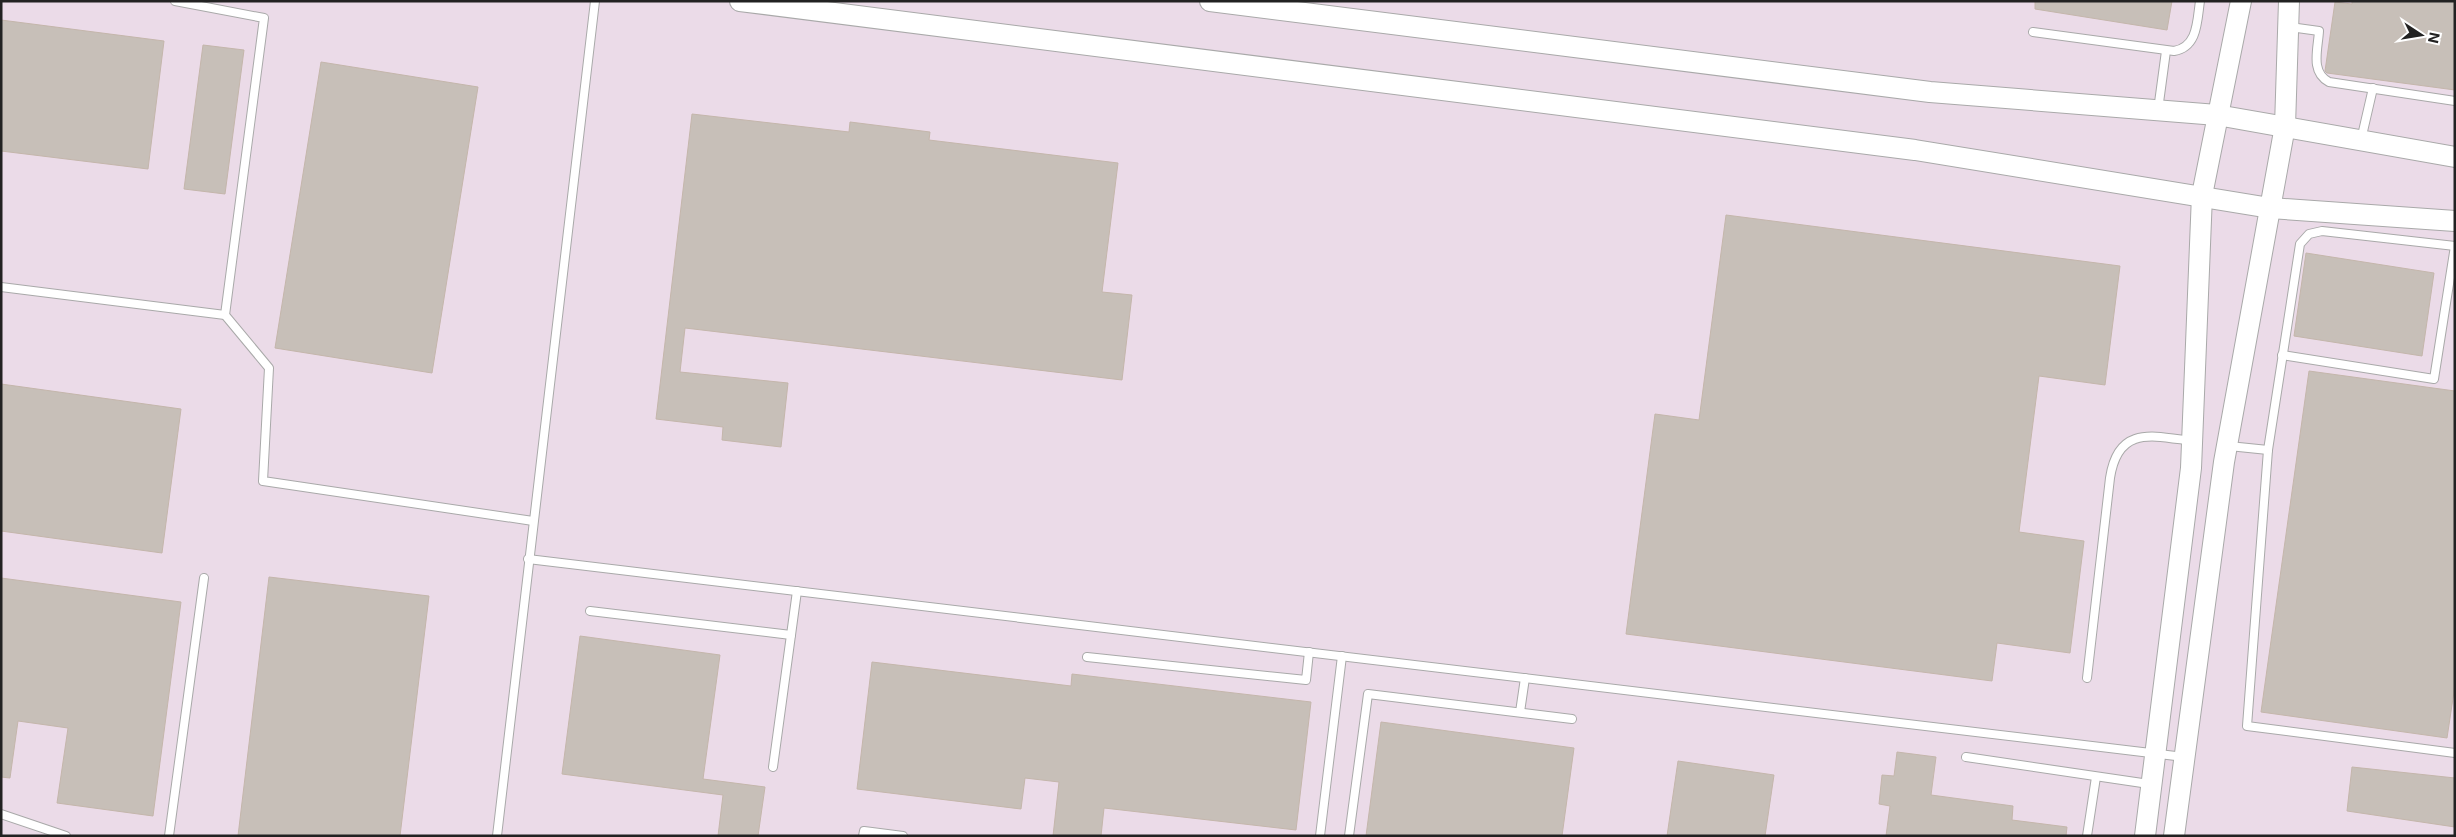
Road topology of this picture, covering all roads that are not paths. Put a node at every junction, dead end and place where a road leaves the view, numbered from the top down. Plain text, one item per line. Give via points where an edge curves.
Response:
1 (175, 1) edge
2 (595, 1) edge
3 (740, 1) edge
4 (1210, 1) edge
5 (2200, 1) edge
6 (2241, 1) edge
7 (2288, 1) edge
8 (2288, 27) junction
9 (2033, 32) dead end
10 (2166, 50) junction
11 (2373, 88) junction
12 (2455, 100) edge
13 (2158, 111) junction
14 (2217, 115) junction
15 (2285, 126) junction
16 (2362, 140) junction
17 (2455, 157) edge
18 (2202, 195) junction
19 (2270, 208) junction
20 (2455, 221) edge
21 (2455, 246) edge
22 (1, 287) edge
23 (225, 315) junction
24 (2282, 355) junction
25 (2192, 441) junction
26 (2227, 445) junction
27 (2268, 450) junction
28 (533, 521) junction
29 (528, 559) junction
30 (204, 578) dead end
31 (797, 591) junction
32 (590, 611) dead end
33 (791, 635) junction
34 (1309, 652) junction
35 (1342, 656) junction
36 (1087, 657) dead end
37 (1525, 678) junction
38 (2087, 678) dead end
39 (1520, 712) junction
40 (1572, 719) dead end
41 (2455, 753) edge
42 (2155, 754) junction
43 (1966, 757) dead end
44 (2184, 757) junction
45 (773, 767) dead end
46 (2096, 777) junction
47 (2151, 785) junction
48 (1, 814) edge
49 (66, 836) edge
50 (169, 836) edge
51 (497, 836) edge
52 (863, 836) edge
53 (903, 836) edge
54 (1320, 836) edge
55 (1349, 836) edge
56 (2087, 836) edge
57 (2145, 836) edge
58 (2174, 836) edge

1 - 23 lane via 264,18
2 - 28 lane
3 - 18 street via 1896,148
4 - 13 street via 1930,92
5 - 10 lane via 2191,42 2180,50
6 - 14 street
7 - 8 street
8 - 11 lane via 2320,31 2316,65 2324,79
8 - 15 street
9 - 10 lane
10 - 13 lane
11 - 12 lane
11 - 16 lane
13 - 14 street
14 - 15 street
14 - 18 street
15 - 16 street
15 - 19 street
16 - 17 street
18 - 19 street
18 - 25 street
19 - 20 street
19 - 26 street
21 - 24 lane via 2322,231 2309,234 2300,244
21 - 24 lane via 2434,378
22 - 23 lane
23 - 28 lane via 269,368 263,481
24 - 27 lane
25 - 38 lane via 2144,435 2124,446 2114,460
25 - 42 street
26 - 27 lane
26 - 44 street
27 - 41 lane via 2247,726
28 - 29 lane
29 - 31 lane
29 - 51 lane
30 - 50 lane
31 - 33 lane
31 - 34 lane
32 - 33 lane
33 - 45 lane
34 - 35 lane
34 - 36 lane via 1306,680
35 - 37 lane
35 - 54 lane
37 - 39 lane
37 - 42 lane
39 - 40 lane
39 - 55 lane via 1368,694
42 - 44 lane
42 - 47 street
43 - 46 lane
44 - 58 street
46 - 47 lane
46 - 56 lane
47 - 57 street
48 - 49 lane
52 - 53 lane via 864,831

